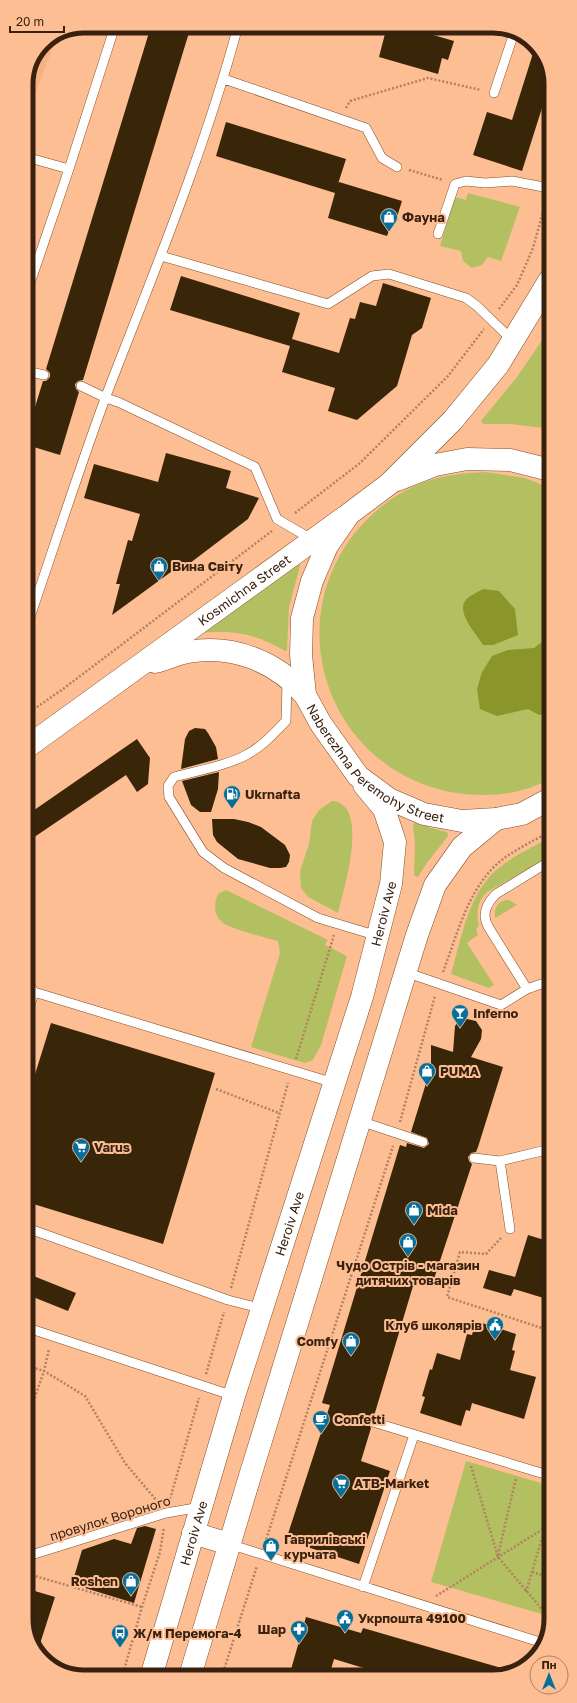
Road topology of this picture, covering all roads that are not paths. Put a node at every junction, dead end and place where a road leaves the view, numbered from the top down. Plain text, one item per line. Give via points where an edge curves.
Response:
1 (113, 33) edge
2 (236, 33) edge
3 (513, 37) edge
4 (224, 79) junction
5 (494, 92) road end
6 (33, 160) edge
7 (397, 167) road end
8 (70, 169) junction
9 (544, 187) edge
10 (438, 234) dead end
11 (161, 256) junction
12 (33, 275) edge
13 (544, 289) edge
14 (513, 342) junction
15 (33, 373) edge
16 (44, 375) dead end
17 (81, 386) dead end
18 (106, 398) junction
19 (544, 468) edge
20 (389, 484) junction
21 (349, 514) junction
22 (314, 540) junction
23 (33, 609) edge
24 (139, 666) junction
25 (286, 677) junction
26 (305, 695) junction
27 (33, 743) edge
28 (358, 776) junction
29 (544, 802) edge
30 (496, 820) junction
31 (544, 865) edge
32 (379, 936) junction
33 (404, 972) junction
34 (544, 983) edge
35 (527, 989) junction
36 (34, 992) joint
37 (33, 995) edge
38 (335, 1083) junction
39 (360, 1121) junction
40 (423, 1142) dead end
41 (544, 1150) edge
42 (474, 1158) dead end
43 (500, 1161) junction
44 (510, 1229) road end
45 (33, 1230) edge
46 (263, 1309) junction
47 (33, 1330) edge
48 (234, 1396) junction
49 (373, 1422) dead end
50 (414, 1435) junction
51 (544, 1474) edge
52 (201, 1507) junction
53 (193, 1533) junction
54 (229, 1544) junction
55 (33, 1554) edge
56 (363, 1587) junction
57 (539, 1642) edge
58 (153, 1670) edge
59 (192, 1670) edge

1 - 8 lane
2 - 4 lane
3 - 5 lane
4 - 7 lane via 366,128 382,158
4 - 11 lane
6 - 8 lane
8 - 12 lane
9 - 10 lane via 512,181 466,181 455,184
11 - 14 lane via 328,304 372,276 389,274 466,298
11 - 18 lane
13 - 14 main road, Naberezhna Peremohy Street
14 - 20 main road, Naberezhna Peremohy Street via 498,365 453,420
15 - 16 lane
17 - 18 lane
18 - 22 lane via 254,467 277,519
18 - 23 lane
19 - 20 main road, Naberezhna Peremohy Street via 510,460 467,460 435,465
20 - 21 main road, Naberezhna Peremohy Street
21 - 22 main road, Kosmichna Street
21 - 26 main road, Naberezhna Peremohy Street via 324,553 312,581 302,618 301,655
22 - 24 main road, Kosmichna Street
24 - 25 main road, Kosmichna Street via 188,652 214,650 248,655
24 - 27 main road, Kosmichna Street
25 - 26 main road, Kosmichna Street
25 - 32 lane via 286,721 248,754 174,777 168,786 169,797 203,852 224,868 318,918
26 - 28 main road, Naberezhna Peremohy Street via 321,724
28 - 30 main road, Naberezhna Peremohy Street via 389,799 424,814 462,821
28 - 32 main road, Heroiv Ave via 384,809 395,842 391,884
29 - 30 main road, Naberezhna Peremohy Street via 522,814
30 - 33 main road via 462,847 435,885
31 - 35 lane via 496,894 490,900 484,915 488,928
32 - 38 main road, Heroiv Ave
33 - 35 lane via 501,1005
33 - 39 main road
34 - 35 lane
36 - 37 lane
36 - 38 lane
38 - 46 main road, Heroiv Ave
39 - 40 lane
39 - 54 main road
41 - 43 lane
42 - 43 lane
43 - 44 lane
45 - 46 lane via 228,1300
46 - 48 main road, Heroiv Ave
47 - 48 lane
48 - 52 main road, Heroiv Ave
49 - 50 lane
50 - 51 lane
50 - 56 lane
52 - 53 main road, Heroiv Ave
52 - 55 lane, провулок Вороного via 166,1513
53 - 54 main road
53 - 58 main road, Heroiv Ave
54 - 56 lane
54 - 59 main road
56 - 57 lane

